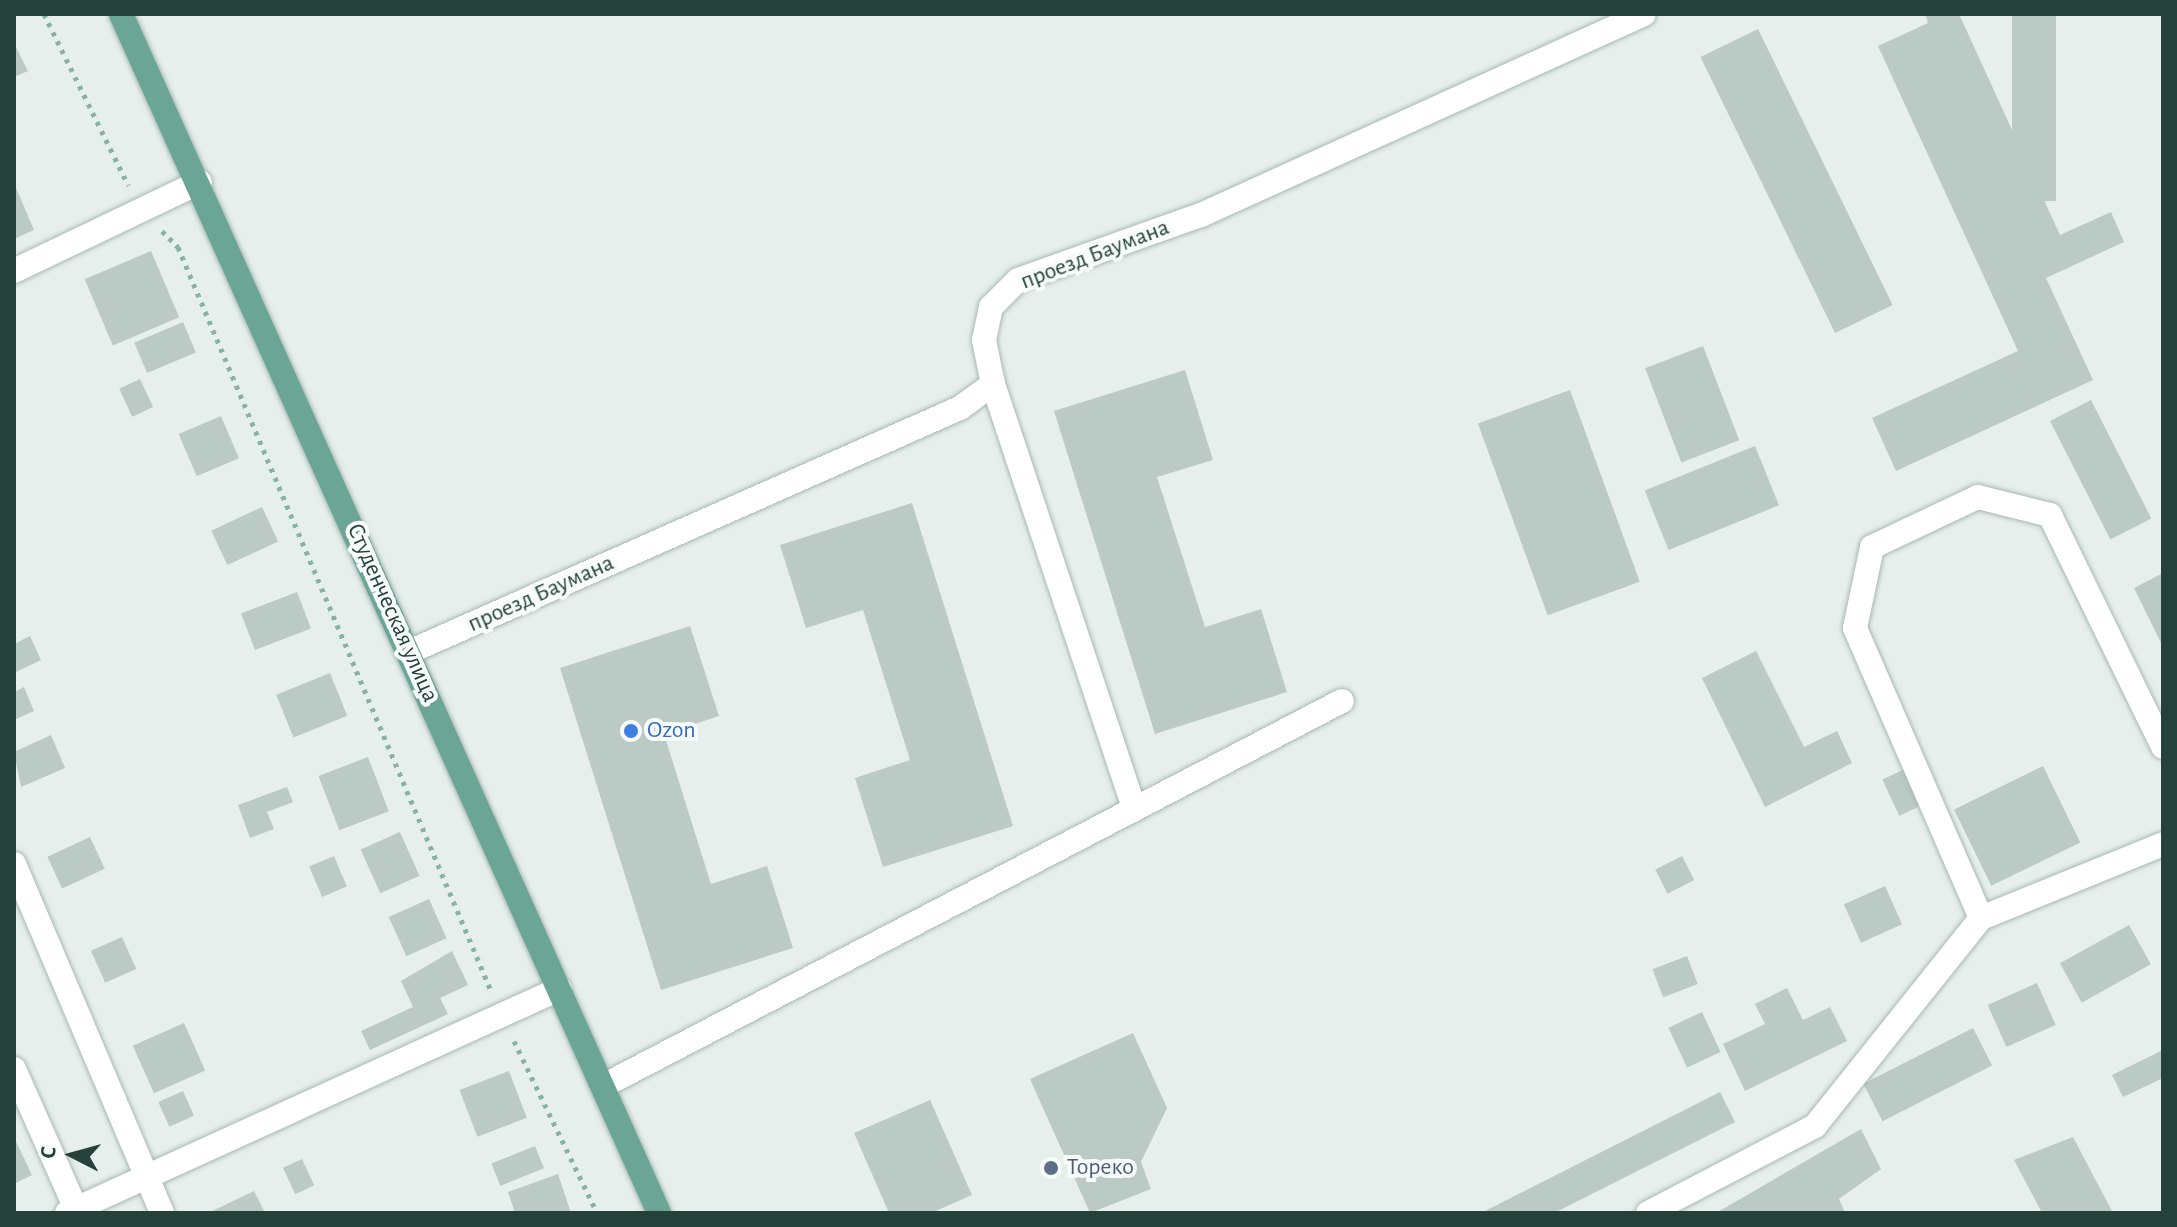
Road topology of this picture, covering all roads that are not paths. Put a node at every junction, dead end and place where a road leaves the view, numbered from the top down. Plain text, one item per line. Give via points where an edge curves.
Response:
1 (121, 14) edge
2 (1644, 14) edge
3 (200, 182) junction
4 (14, 271) edge
5 (993, 384) junction
6 (409, 652) junction
7 (1342, 701) dead end
8 (2163, 747) edge
9 (1134, 809) junction
10 (2163, 844) edge
11 (14, 864) edge
12 (1981, 918) junction
13 (559, 989) junction
14 (14, 1069) edge
15 (603, 1086) junction
16 (147, 1177) junction
17 (72, 1211) edge
18 (162, 1213) edge
19 (659, 1213) edge
20 (1648, 1213) edge

1 - 3 main road, Студенческая улица
2 - 5 street, проезд Баумана via 1201,215 1018,280 991,307 984,340
3 - 4 street
3 - 6 main road, Студенческая улица
5 - 6 street, проезд Баумана via 960,408
5 - 9 street
6 - 13 main road, Студенческая улица
7 - 9 street
8 - 12 street via 2050,515 1978,497 1872,547 1855,628
9 - 15 street
10 - 12 street
11 - 16 street
12 - 20 street via 1815,1126
13 - 15 main road, Студенческая улица
13 - 16 street
14 - 17 street
15 - 19 main road, Студенческая улица
16 - 17 street
16 - 18 street

